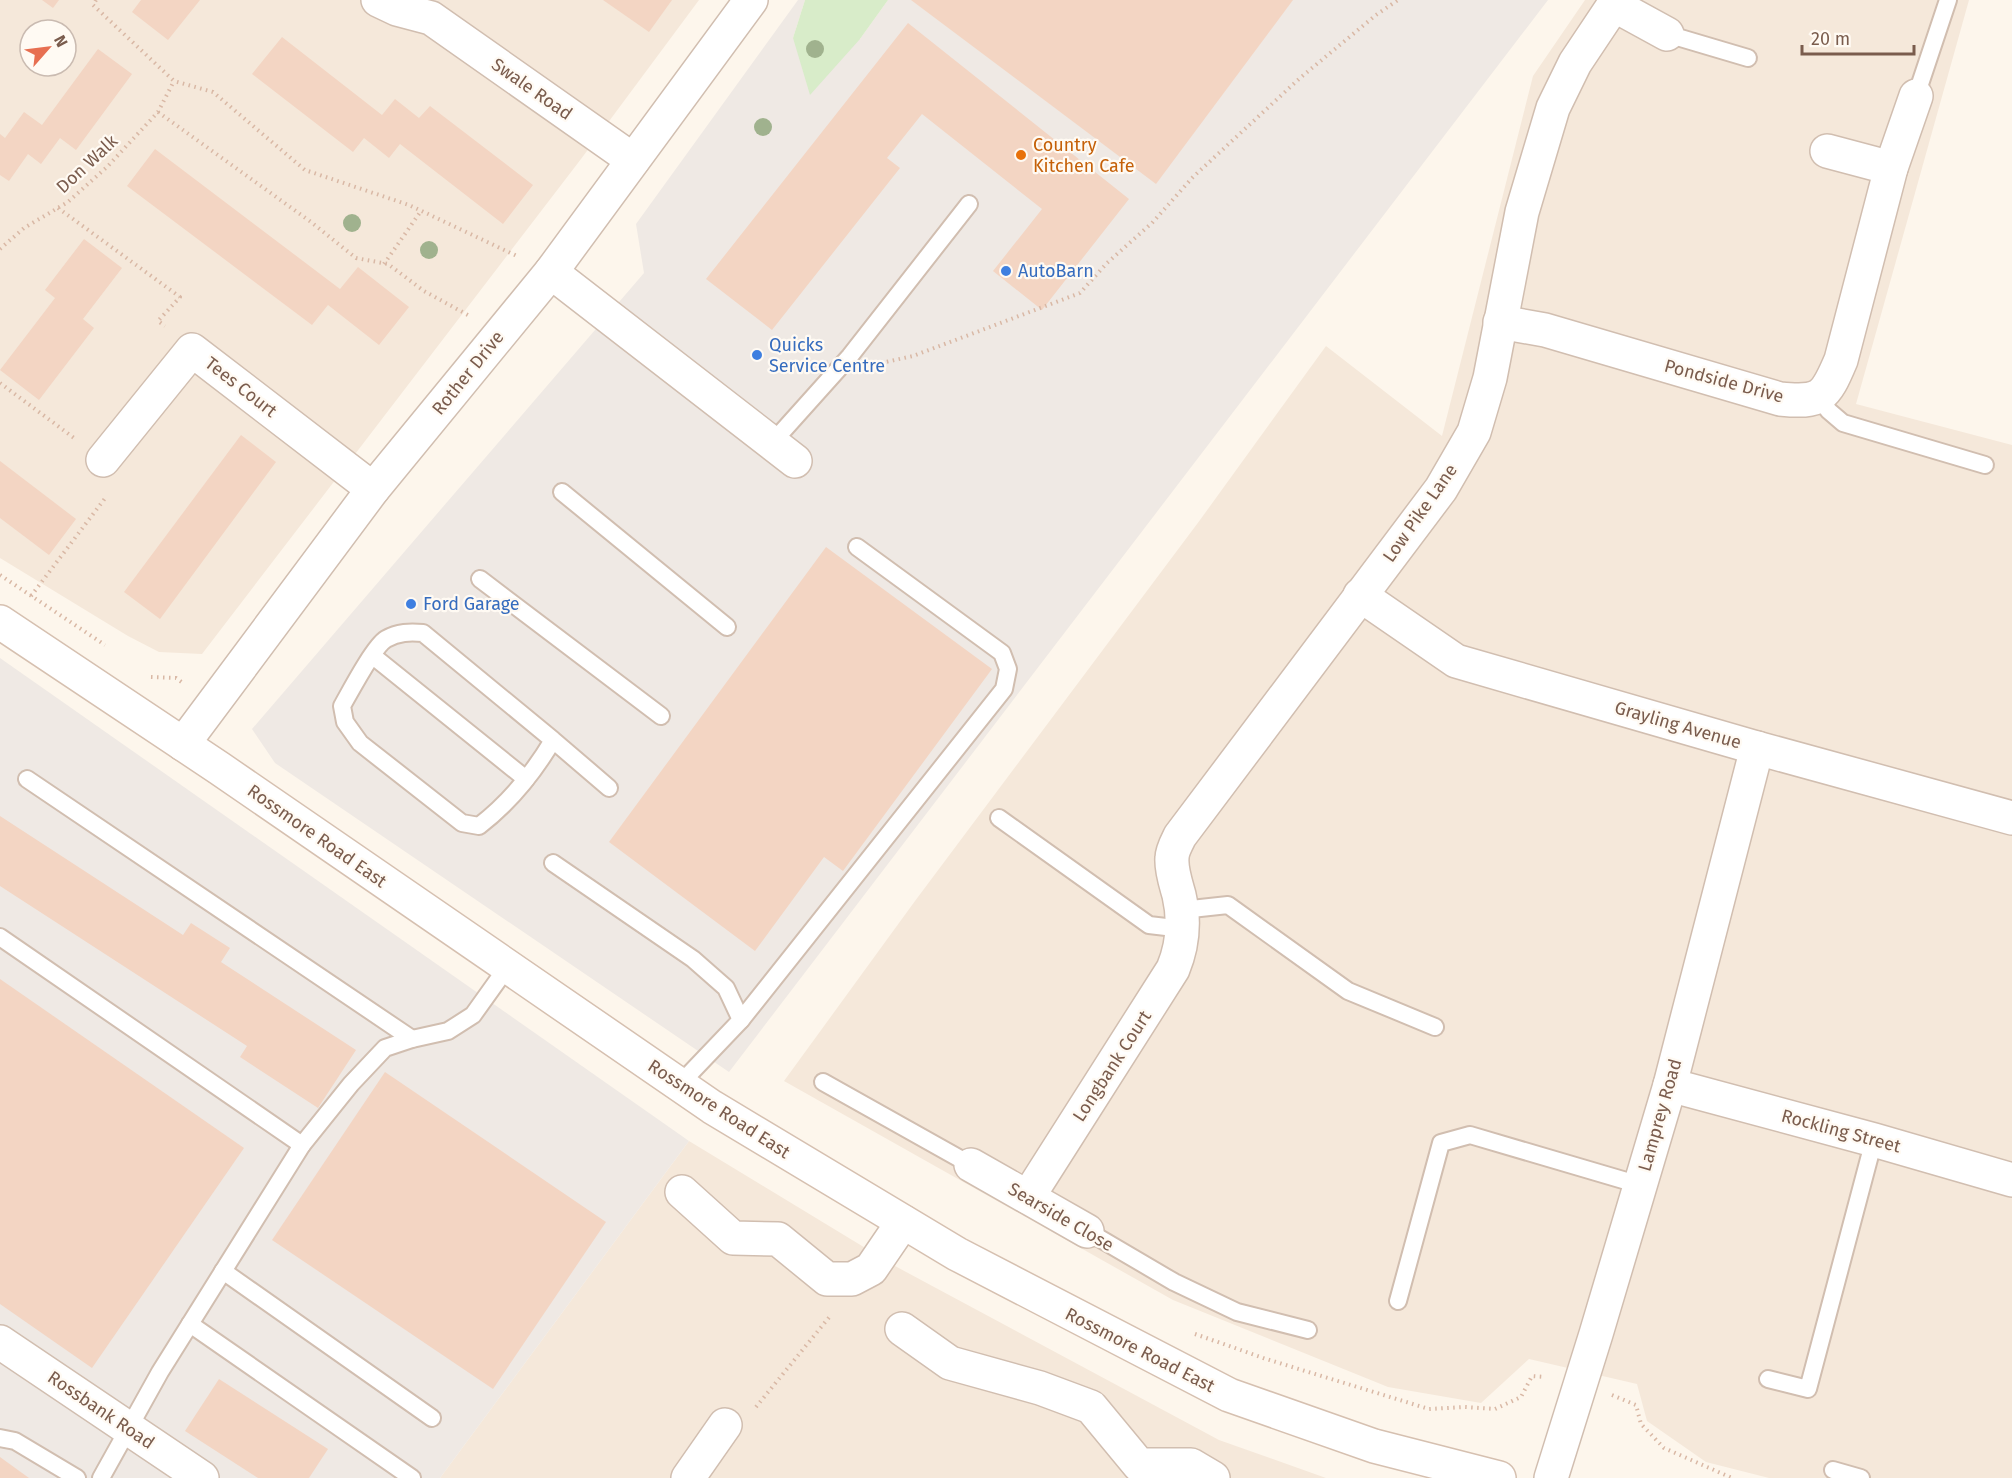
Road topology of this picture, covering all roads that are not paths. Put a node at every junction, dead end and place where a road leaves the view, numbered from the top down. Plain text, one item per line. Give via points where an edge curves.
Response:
1 (378, 0) edge
2 (751, 0) edge
3 (1947, 0) edge
4 (1616, 2) edge
5 (437, 9) edge
6 (1667, 34) joint
7 (1748, 58) dead end
8 (1916, 96) joint
9 (1827, 151) dead end
10 (633, 160) junction
11 (1891, 168) junction
12 (969, 204) dead end
13 (550, 272) junction
14 (1500, 322) junction
15 (1818, 398) junction
16 (783, 452) joint
17 (103, 460) road end
18 (1985, 465) dead end
19 (373, 489) junction
20 (562, 492) dead end
21 (857, 547) dead end
22 (480, 579) dead end
23 (1360, 596) junction
24 (4, 625) edge
25 (727, 627) dead end
26 (373, 656) junction
27 (662, 716) dead end
28 (553, 740) junction
29 (183, 744) junction
30 (1757, 748) junction
31 (27, 779) dead end
32 (526, 779) junction
33 (609, 788) dead end
34 (999, 818) dead end
35 (2012, 818) edge
36 (553, 863) dead end
37 (1183, 920) junction
38 (0, 937) edge
39 (508, 966) junction
40 (741, 1020) junction
41 (1435, 1027) dead end
42 (412, 1039) junction
43 (823, 1082) dead end
44 (679, 1085) junction
45 (1670, 1085) junction
46 (1874, 1140) junction
47 (302, 1145) junction
48 (971, 1165) joint
49 (2012, 1179) edge
50 (1640, 1185) junction
51 (682, 1192) dead end
52 (1028, 1197) junction
53 (903, 1222) junction
54 (1087, 1231) joint
55 (223, 1271) junction
56 (1398, 1301) dead end
57 (190, 1324) junction
58 (902, 1329) dead end
59 (1308, 1330) dead end
60 (0, 1342) edge
61 (1768, 1379) dead end
62 (432, 1418) dead end
63 (725, 1425) road end
64 (129, 1430) junction
65 (0, 1438) edge
66 (1833, 1470) dead end
67 (1136, 1472) edge
68 (77, 1478) edge
69 (101, 1478) edge
70 (202, 1478) edge
71 (412, 1478) edge
72 (688, 1478) edge
73 (1213, 1478) edge
74 (1499, 1478) edge
75 (1551, 1478) edge
76 (1861, 1478) edge

1 - 5 street, Swale Road via 396,9
2 - 10 street, Rother Drive
3 - 8 lane
4 - 6 street, Low Pike Lane
4 - 14 street, Low Pike Lane via 1575,63 1553,108 1522,212
5 - 10 street, Swale Road
6 - 7 lane
8 - 11 street
9 - 11 street
10 - 13 street, Rother Drive
11 - 15 street via 1841,360 1832,382
12 - 16 lane via 850,356
13 - 16 street
13 - 19 street, Rother Drive
14 - 15 street, Pondside Drive via 1545,330 1780,399
14 - 23 street, Low Pike Lane via 1490,378 1474,432 1441,489
15 - 18 lane via 1843,423
17 - 19 street, Tees Court via 192,350
19 - 29 street, Rother Drive
20 - 25 lane
21 - 40 lane via 1002,653 1008,669 1004,689
22 - 27 lane
23 - 30 street, Grayling Avenue via 1456,662
23 - 37 street, Low Pike Lane via 1180,836 1172,857
24 - 29 street, Rossmore Road East
26 - 28 lane via 384,640 405,632 423,633
26 - 32 lane
26 - 32 lane via 342,706 345,722 360,743 462,823 479,826
28 - 32 lane
28 - 33 lane
29 - 39 street, Rossmore Road East
30 - 35 street, Grayling Avenue
30 - 45 street, Lamprey Road
31 - 42 lane
34 - 37 lane via 1149,925
36 - 40 lane via 693,959 726,988
37 - 41 lane via 1228,905 1348,991
37 - 52 street, Longbank Court via 1181,951 1173,969
38 - 47 lane
39 - 42 lane via 473,1015 448,1031
39 - 44 street, Rossmore Road East
40 - 44 lane
42 - 47 lane via 385,1048
43 - 48 lane, Searside Close
44 - 53 street, Rossmore Road East
45 - 46 street, Rockling Street
45 - 50 street, Lamprey Road
46 - 49 street, Rockling Street
46 - 61 lane via 1808,1389
47 - 55 lane
48 - 52 street, Searside Close
50 - 56 lane via 1470,1135 1441,1143
50 - 75 street, Lamprey Road
51 - 53 street via 734,1238 778,1239 827,1280 852,1279 871,1269
52 - 54 street, Searside Close
53 - 74 street, Rossmore Road East via 1229,1395 1374,1446
54 - 59 lane, Searside Close via 1174,1282 1237,1312
55 - 57 lane
55 - 62 lane
57 - 64 lane
57 - 71 lane
58 - 67 street via 950,1363 1091,1407 1124,1449
60 - 64 street, Rossbank Road
63 - 72 street
64 - 69 lane
64 - 70 street, Rossbank Road
65 - 68 lane via 15,1441
66 - 76 lane
67 - 73 street via 1191,1465

